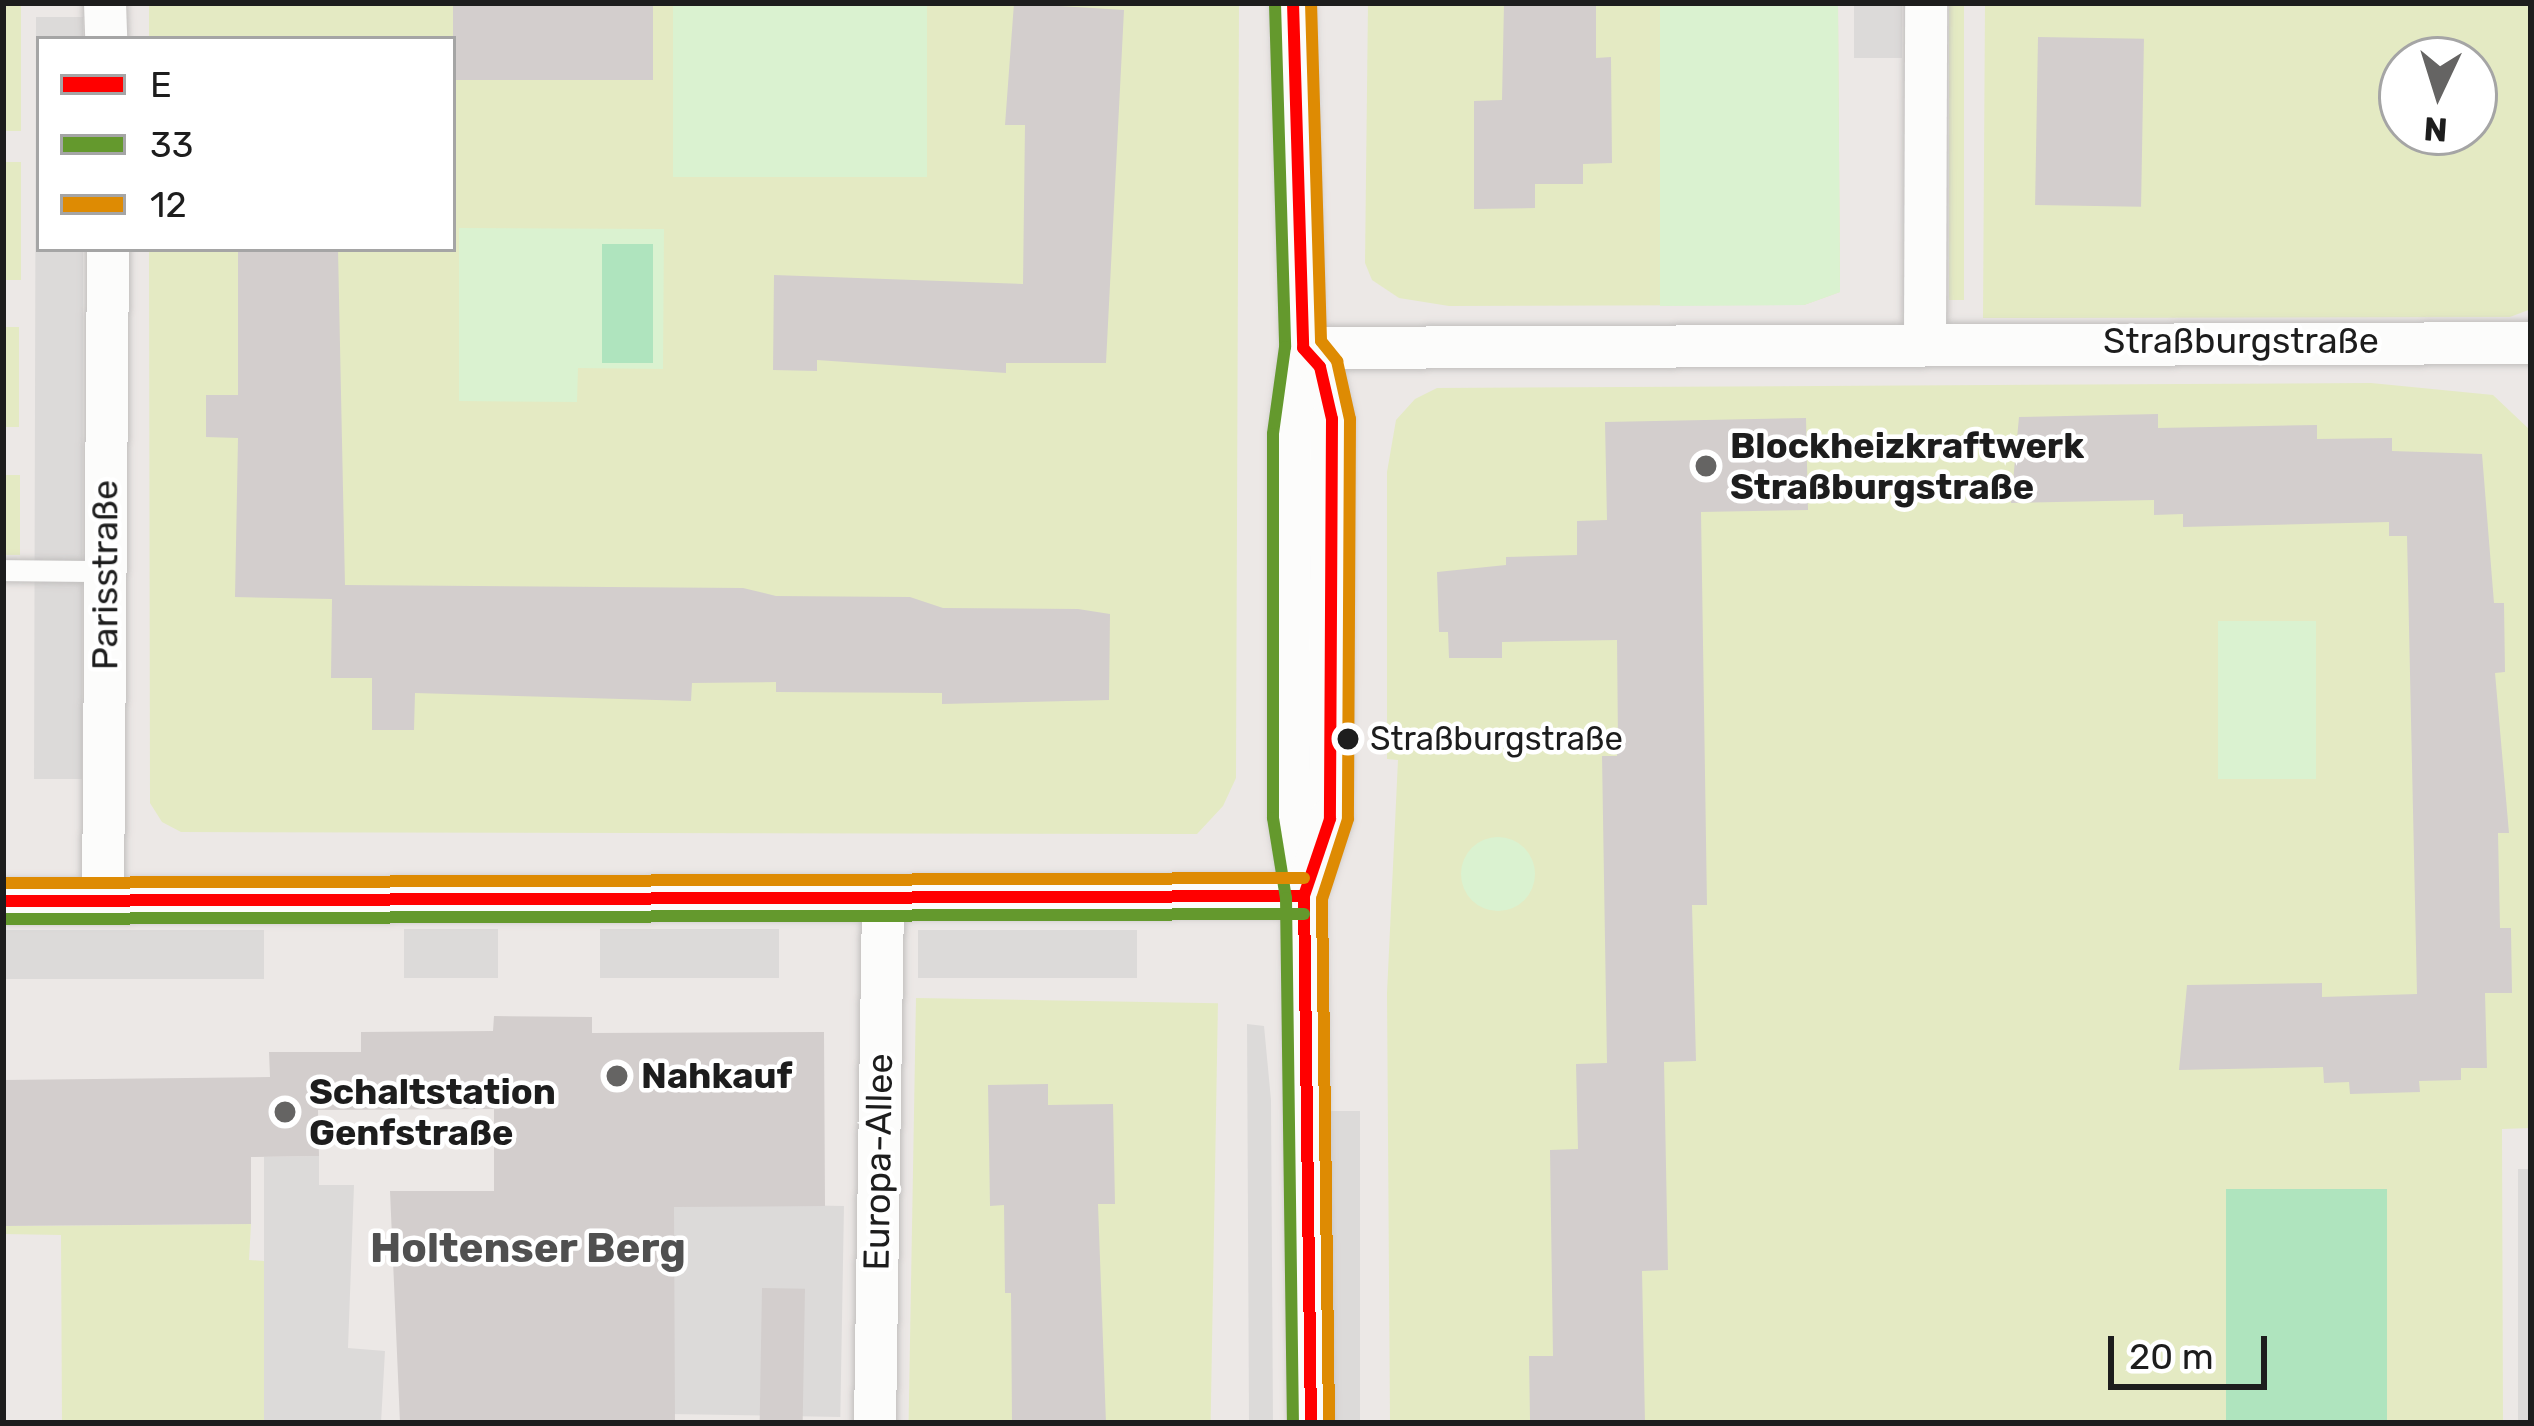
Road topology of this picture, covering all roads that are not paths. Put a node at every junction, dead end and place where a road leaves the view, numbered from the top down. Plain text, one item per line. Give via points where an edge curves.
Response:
1 (105, 3) edge
2 (1293, 3) edge
3 (1925, 3) edge
4 (106, 36) edge
5 (107, 252) edge
6 (1925, 340) junction
7 (2531, 343) edge
8 (1303, 348) junction
9 (3, 570) edge
10 (105, 572) junction
11 (1304, 896) junction
12 (883, 900) junction
13 (3, 901) edge
14 (104, 901) junction
15 (875, 1423) edge
16 (1311, 1423) edge

1 - 4 street
2 - 8 street
3 - 6 street
5 - 10 street, Parisstraße
6 - 7 street, Straßburgstraße
6 - 8 street, Straßburgstraße
8 - 11 street via 1291,434 1291,818
9 - 10 lane
10 - 14 street, Parisstraße
11 - 12 street
11 - 16 street
12 - 14 street
12 - 15 street, Europa-Allee
13 - 14 street

